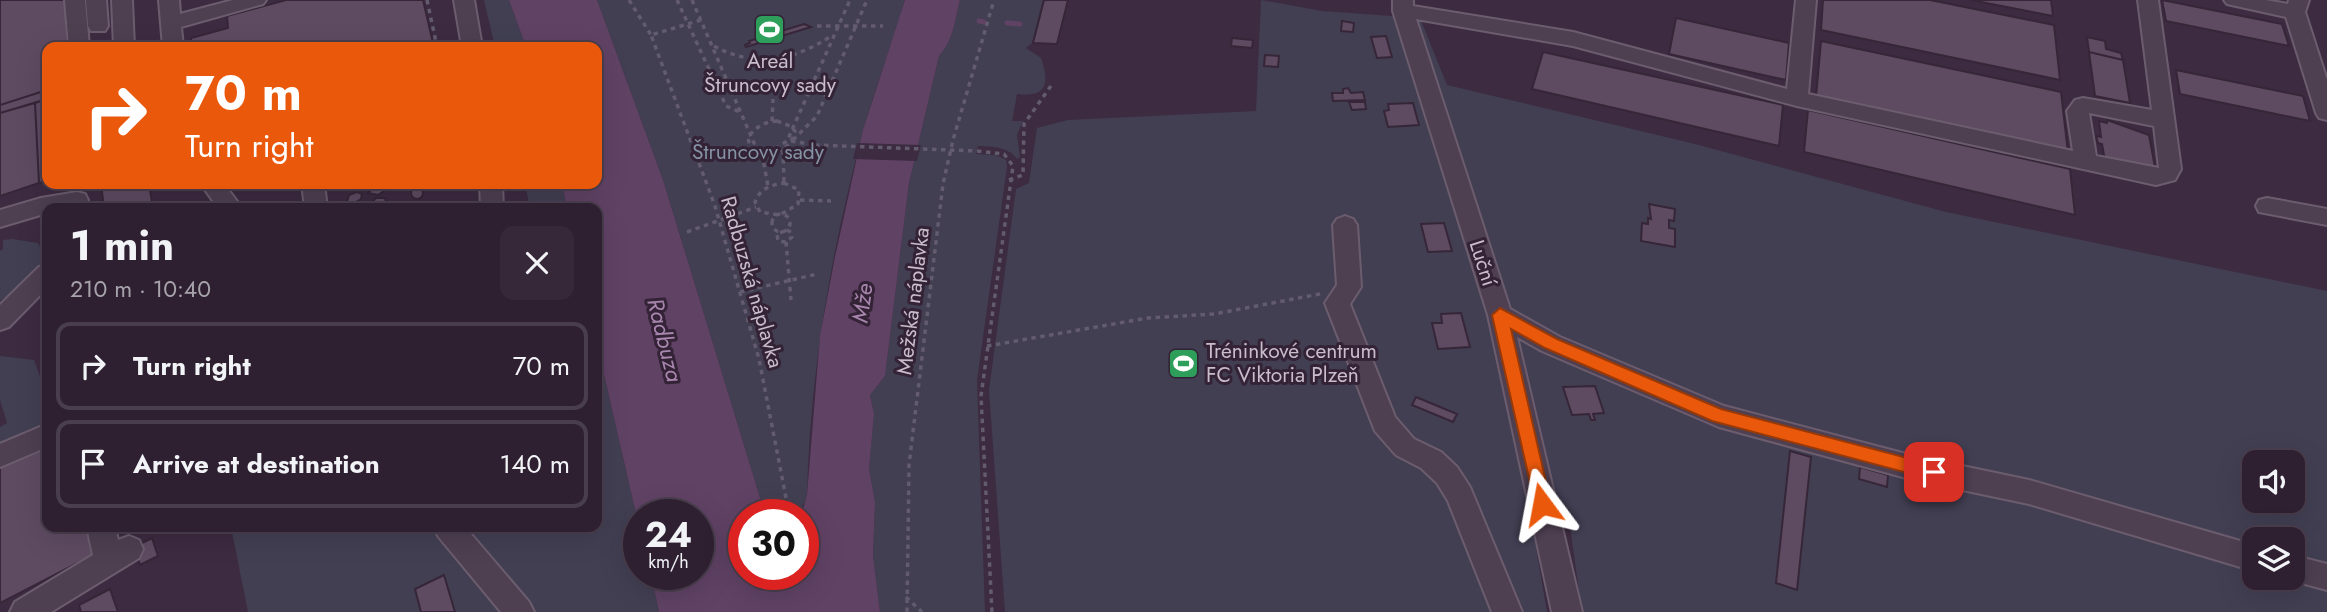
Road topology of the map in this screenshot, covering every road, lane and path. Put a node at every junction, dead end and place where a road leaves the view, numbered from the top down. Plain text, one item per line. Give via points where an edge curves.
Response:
1 (75, 0) edge
2 (96, 0) edge
3 (122, 0) edge
4 (169, 0) edge
5 (256, 0) edge
6 (427, 0) edge
7 (464, 0) edge
8 (629, 0) edge
9 (677, 0) edge
10 (692, 0) edge
11 (850, 0) edge
12 (867, 0) edge
13 (994, 0) edge
14 (1806, 0) edge
15 (2148, 0) edge
16 (2234, 0) edge
17 (1403, 6) edge
18 (2297, 6) edge
19 (701, 20) junction
20 (172, 23) junction
21 (688, 24) junction
22 (98, 26) dead end
23 (817, 26) dead end
24 (883, 26) dead end
25 (855, 27) junction
26 (836, 28) junction
27 (651, 35) junction
28 (832, 35) junction
29 (79, 42) edge
30 (124, 42) edge
31 (173, 42) edge
32 (437, 42) edge
33 (471, 42) edge
34 (713, 46) junction
35 (1053, 83) dead end
36 (773, 99) dead end
37 (1797, 99) junction
38 (2327, 113) edge
39 (743, 114) junction
40 (2163, 120) junction
41 (772, 122) junction
42 (792, 127) junction
43 (751, 133) junction
44 (791, 141) junction
45 (783, 150) junction
46 (762, 153) junction
47 (2086, 163) junction
48 (1009, 180) junction
49 (784, 183) junction
50 (768, 186) junction
51 (79, 198) edge
52 (800, 201) junction
53 (831, 201) dead end
54 (55, 203) edge
55 (42, 206) edge
56 (2267, 206) dead end
57 (756, 207) junction
58 (780, 215) junction
59 (2327, 217) edge
60 (0, 219) edge
61 (719, 220) junction
62 (1345, 225) dead end
63 (784, 230) junction
64 (687, 232) dead end
65 (786, 242) junction
66 (817, 274) dead end
67 (789, 280) junction
68 (38, 281) edge
69 (1349, 286) junction
70 (740, 292) junction
71 (791, 300) dead end
72 (0, 308) edge
73 (1500, 315) junction
74 (0, 320) edge
75 (986, 346) junction
76 (42, 437) edge
77 (0, 456) edge
78 (786, 499) edge
79 (104, 532) edge
80 (453, 532) edge
81 (2242, 554) edge
82 (2305, 571) edge
83 (2327, 577) edge
84 (906, 597) junction
85 (25, 612) edge
86 (519, 612) edge
87 (907, 612) edge
88 (922, 612) edge
89 (992, 612) edge
90 (1507, 612) edge
91 (1567, 612) edge

1 - 29 street
2 - 22 street
3 - 30 street
4 - 20 street
5 - 20 street
6 - 32 path
7 - 33 street
8 - 27 path, Radbuzská náplavka
9 - 21 path
10 - 19 path
11 - 26 path
12 - 25 path
13 - 84 path, Mežská náplavka via 943,184 909,464
14 - 37 street
15 - 40 street
16 - 18 street
17 - 37 street via 1573,39
17 - 73 street, Luční
18 - 38 street
19 - 21 path
19 - 34 path
20 - 31 street
21 - 27 path
21 - 39 path via 726,106
23 - 26 path
24 - 25 path
25 - 26 path
25 - 44 path via 817,116
26 - 28 path
27 - 61 path, Radbuzská náplavka
28 - 34 path via 809,51 773,60 738,57
28 - 42 path
34 - 39 path
35 - 48 path via 1024,124 1023,175
36 - 41 path
37 - 47 street
39 - 43 path
40 - 47 street via 2167,174 2155,177
40 - 47 street via 2091,105 2080,107
41 - 42 path
41 - 43 path
42 - 44 path via 795,136
43 - 44 path via 756,146 766,150
43 - 46 path via 748,144
44 - 45 path
44 - 48 path, bridge via 1008,155 1013,166
45 - 46 path
45 - 49 path
46 - 50 path
48 - 75 path
49 - 50 path
49 - 52 path via 799,190
50 - 57 path via 758,195
51 - 54 street
52 - 53 path
52 - 58 path
55 - 60 street
56 - 59 street
57 - 58 path via 764,214
57 - 61 path
58 - 63 path via 792,221
58 - 63 path via 771,226
61 - 64 path
61 - 70 path, Radbuzská náplavka
62 - 69 street
63 - 65 path via 792,233
63 - 65 path via 776,238
65 - 67 path
66 - 67 path
67 - 70 path
67 - 71 path
68 - 72 street
68 - 74 street
69 - 75 path via 1214,314 1148,318
69 - 90 street via 1337,303 1384,424 1405,447 1431,460 1447,475 1460,495
70 - 78 path, Radbuzská náplavka via 759,359
73 - 81 street via 1551,344 1718,416 1910,467 2029,492
73 - 91 street, Luční
75 - 89 path via 981,396
76 - 77 street
79 - 85 street via 119,555
80 - 86 street
82 - 83 street
84 - 87 path, Mežská náplavka
84 - 88 path

